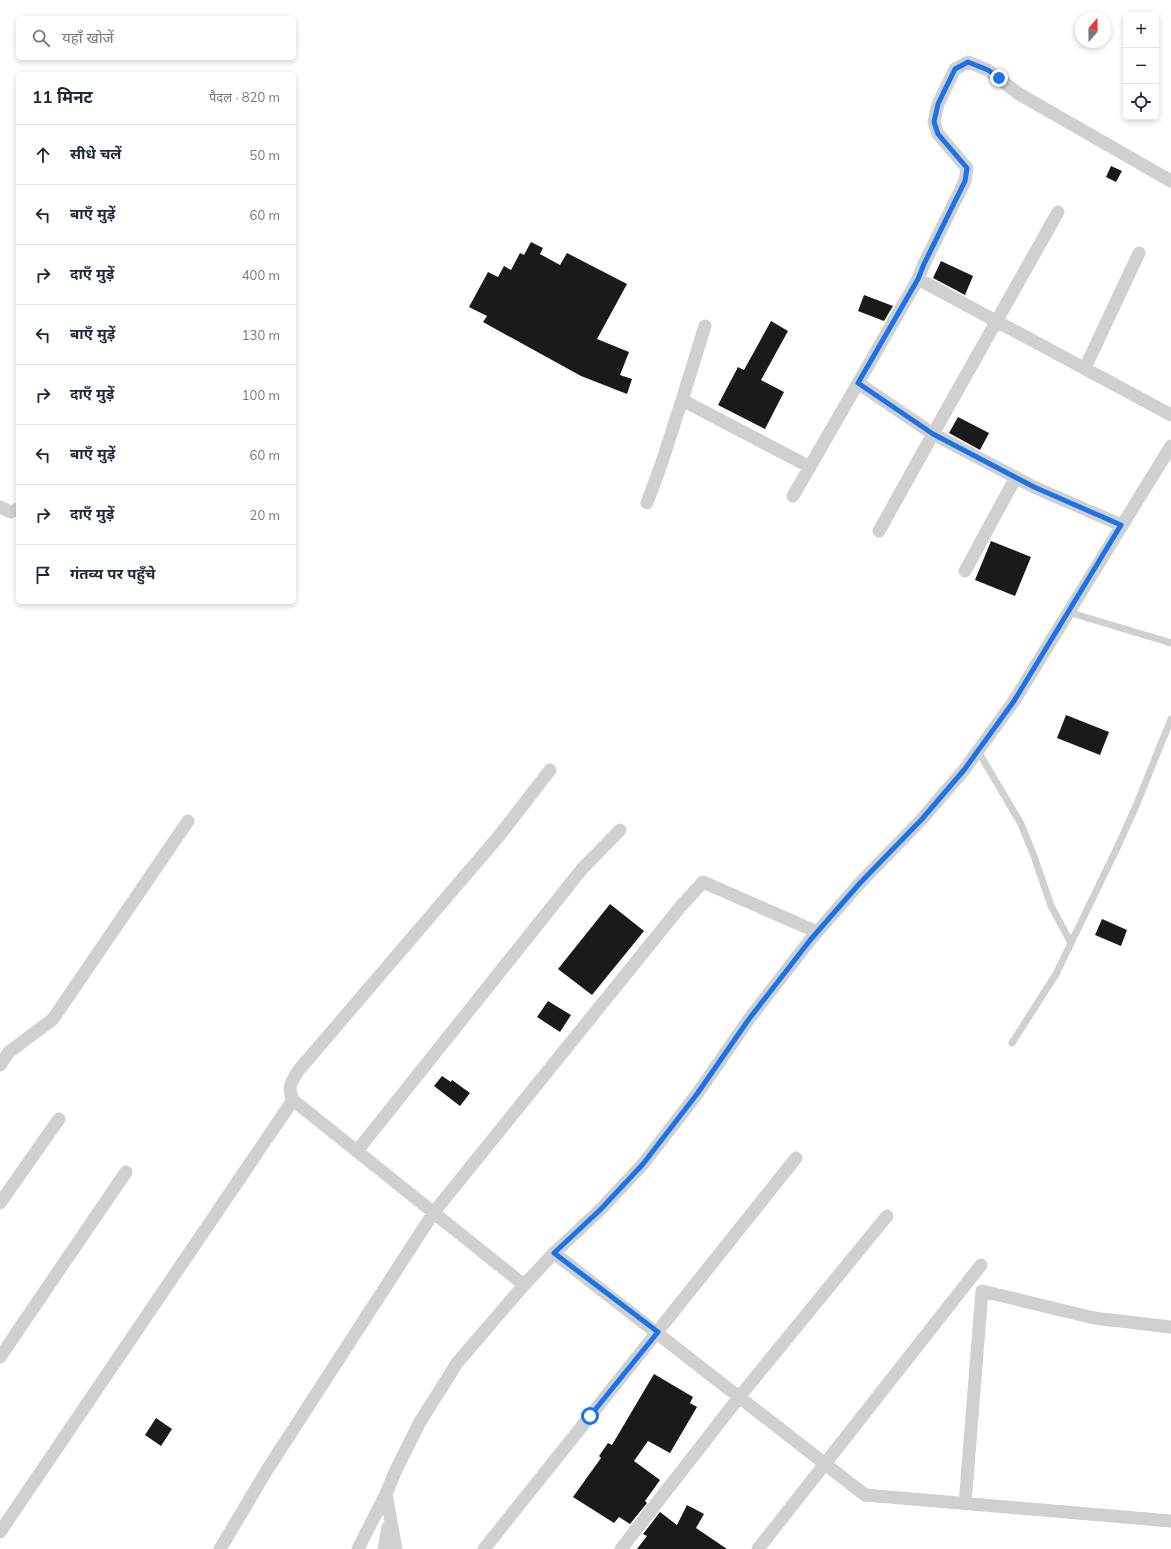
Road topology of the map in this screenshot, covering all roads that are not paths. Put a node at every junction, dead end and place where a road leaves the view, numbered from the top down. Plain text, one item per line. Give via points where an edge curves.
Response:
1 (1171, 180) edge
2 (1058, 212) dead end
3 (1138, 253) dead end
4 (918, 279) junction
5 (997, 322) junction
6 (705, 326) dead end
7 (1085, 368) junction
8 (858, 383) junction
9 (682, 400) junction
10 (1171, 415) edge
11 (933, 434) junction
12 (1171, 446) edge
13 (810, 467) junction
14 (1016, 477) junction
15 (793, 496) dead end
16 (647, 503) dead end
17 (0, 508) edge
18 (16, 510) edge
19 (1121, 525) junction
20 (879, 531) dead end
21 (965, 571) dead end
22 (1068, 612) junction
23 (1171, 643) edge
24 (1171, 719) edge
25 (978, 751) junction
26 (550, 770) dead end
27 (188, 821) dead end
28 (620, 830) dead end
29 (817, 932) junction
30 (1071, 943) junction
31 (1012, 1043) dead end
32 (0, 1065) edge
33 (293, 1100) junction
34 (59, 1119) dead end
35 (357, 1151) junction
36 (796, 1158) dead end
37 (126, 1172) dead end
38 (0, 1203) edge
39 (434, 1212) junction
40 (888, 1216) dead end
41 (554, 1253) junction
42 (981, 1265) dead end
43 (524, 1285) junction
44 (1171, 1327) edge
45 (658, 1332) junction
46 (0, 1357) edge
47 (740, 1396) junction
48 (825, 1463) junction
49 (386, 1494) junction
50 (965, 1504) junction
51 (390, 1515) junction
52 (1171, 1521) edge
53 (0, 1532) edge
54 (220, 1549) edge
55 (358, 1549) edge
56 (384, 1549) edge
57 (396, 1549) edge
58 (484, 1549) edge
59 (621, 1549) edge
60 (758, 1549) edge

1 - 4 street via 1019,94 988,70 968,62 955,69 938,104 934,122 938,134 967,168 965,181
2 - 5 street
3 - 7 street
4 - 5 street
4 - 8 street
5 - 7 street
5 - 11 street
6 - 9 street
7 - 10 street
8 - 11 street
8 - 13 street
9 - 13 street
9 - 16 street
11 - 14 street
11 - 20 street
12 - 19 street
13 - 15 street
14 - 19 street
14 - 21 street
17 - 18 street via 11,512
19 - 22 street
22 - 23 lane
22 - 25 street via 1014,701
24 - 30 lane via 1136,806
25 - 29 street via 922,819
25 - 30 lane via 1021,824 1051,906
26 - 33 street via 499,836 298,1071 289,1091
27 - 32 street via 53,1019 9,1052
28 - 35 street via 582,869
29 - 39 street via 703,882
29 - 41 street via 749,1019 697,1094 643,1164 600,1210
30 - 31 lane via 1056,974
33 - 35 street
33 - 53 street
34 - 38 street
35 - 39 street
36 - 45 street
37 - 46 street
39 - 43 street
39 - 54 street via 267,1470
40 - 47 street
41 - 43 street
41 - 45 street
42 - 48 street
43 - 49 street via 458,1363 420,1422
44 - 50 street via 1094,1318 982,1291
45 - 47 street
45 - 58 street
47 - 48 street
47 - 59 street
48 - 50 street via 865,1495
48 - 60 street
49 - 51 street
49 - 55 street
50 - 52 street
51 - 56 street
51 - 57 street

